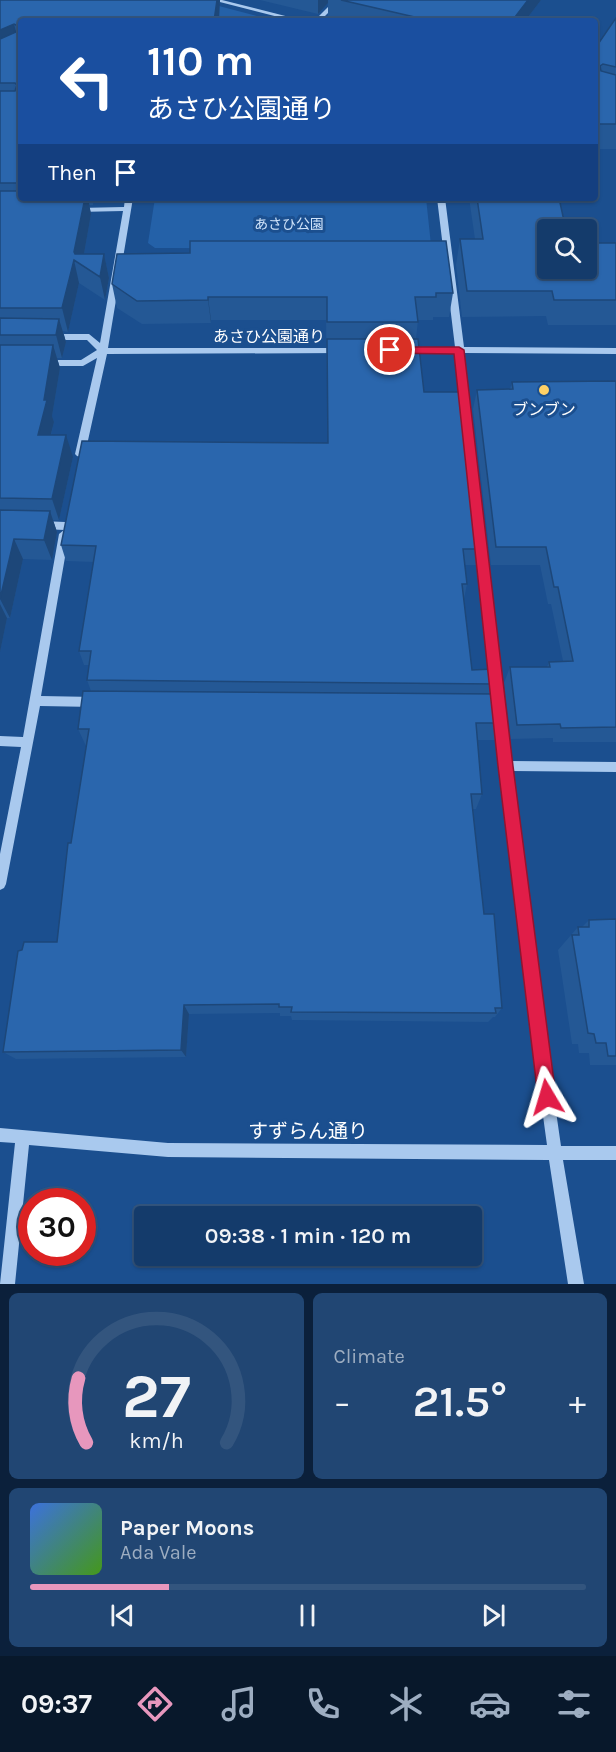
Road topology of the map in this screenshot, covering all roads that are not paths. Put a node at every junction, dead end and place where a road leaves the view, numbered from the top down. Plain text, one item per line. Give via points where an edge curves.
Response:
1 (215, 0) edge
2 (338, 0) edge
3 (290, 18) edge
4 (320, 18) edge
5 (128, 201) edge
6 (441, 201) edge
7 (127, 209) junction
8 (68, 210) edge
9 (119, 255) junction
10 (130, 255) edge
11 (45, 337) edge
12 (400, 350) edge
13 (459, 350) junction
14 (103, 351) junction
15 (352, 351) edge
16 (616, 351) edge
17 (36, 363) edge
18 (79, 461) edge
19 (67, 515) edge
20 (29, 525) edge
21 (65, 526) junction
22 (35, 701) junction
23 (107, 702) edge
24 (0, 741) edge
25 (28, 742) junction
26 (506, 766) junction
27 (616, 767) edge
28 (0, 884) edge
29 (0, 1135) edge
30 (23, 1138) junction
31 (554, 1153) junction
32 (616, 1153) edge
33 (7, 1284) edge
34 (576, 1284) edge

1 - 3 street
2 - 4 street
5 - 7 street
6 - 13 street via 444,254
7 - 8 street
7 - 9 street
9 - 10 street
9 - 14 street
11 - 14 street via 90,337
12 - 13 street
13 - 16 street
13 - 26 street via 494,705
14 - 15 street, あさひ公園通り
14 - 17 street via 83,363
14 - 18 street
19 - 21 street
20 - 21 street
21 - 22 street
22 - 23 street
22 - 25 street
24 - 25 street
25 - 28 street
26 - 27 street
26 - 31 street
29 - 30 street, すずらん通り
30 - 31 street, すずらん通り via 168,1150
30 - 33 street
31 - 32 street, すずらん通り
31 - 34 street

